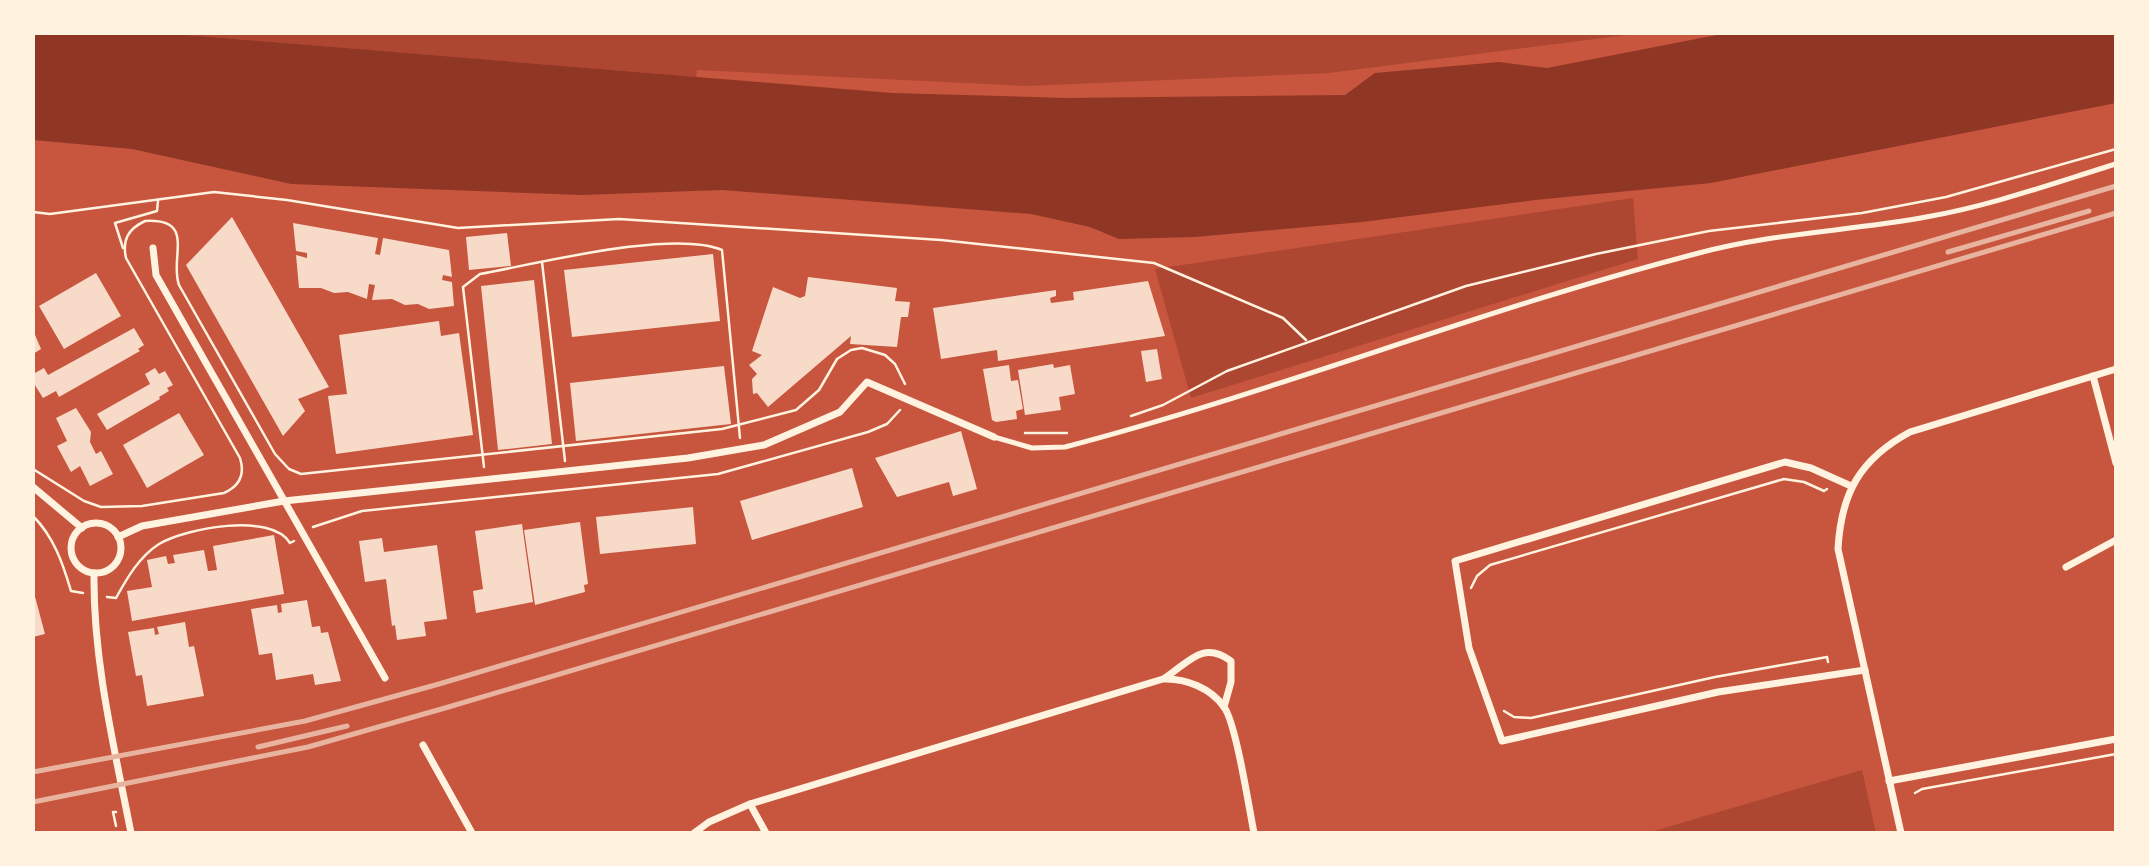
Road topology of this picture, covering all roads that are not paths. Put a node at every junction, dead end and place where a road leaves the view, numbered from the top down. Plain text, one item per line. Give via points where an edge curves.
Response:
1 (2116, 164) edge
2 (153, 248) dead end
3 (2116, 369) edge
4 (2092, 376) junction
5 (994, 437) joint
6 (2116, 463) edge
7 (1851, 486) junction
8 (33, 487) edge
9 (284, 501) junction
10 (82, 528) junction
11 (118, 537) junction
12 (2116, 540) edge
13 (2066, 567) dead end
14 (94, 573) junction
15 (1865, 670) junction
16 (384, 678) dead end
17 (1163, 680) junction
18 (1224, 707) junction
19 (2116, 739) edge
20 (423, 745) dead end
21 (1889, 781) junction
22 (750, 804) junction
23 (131, 833) edge
24 (472, 833) edge
25 (694, 833) edge
26 (766, 833) edge
27 (1254, 833) edge
28 (1901, 833) edge

1 - 5 lane via 1931,216 1699,253 1266,390 1065,447 1032,448
2 - 9 street via 156,275
3 - 4 street
4 - 6 street
4 - 7 street via 1910,432 1887,444
5 - 9 street via 867,382 840,412 764,445
7 - 15 street via 1839,524 1838,549
7 - 15 street via 1811,468 1785,463 1455,561 1469,648 1502,741 1718,692
8 - 10 street
9 - 11 street via 142,526
9 - 16 street
10 - 11 street via 106,525
10 - 14 street via 73,540 72,554 80,567
11 - 14 street via 118,559 108,569
12 - 13 street
14 - 23 street via 101,679
15 - 21 street
17 - 18 street via 1192,683
17 - 18 street via 1202,651 1218,651 1231,660
17 - 22 street
18 - 27 street
19 - 21 street
20 - 24 street
21 - 28 street
22 - 25 street
22 - 26 street

